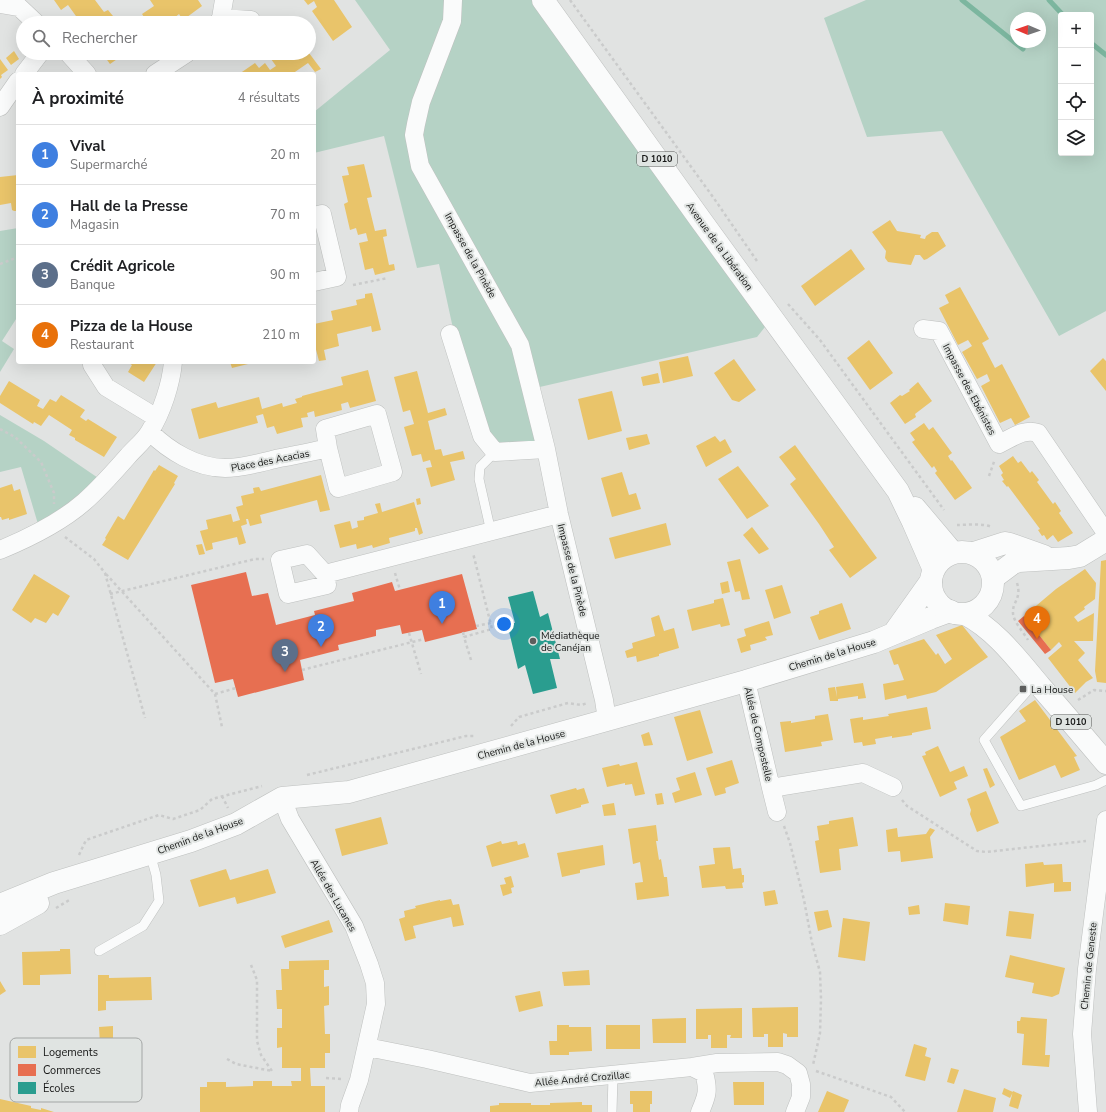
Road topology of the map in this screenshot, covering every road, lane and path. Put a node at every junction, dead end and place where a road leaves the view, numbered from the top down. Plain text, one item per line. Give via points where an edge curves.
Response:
1 (224, 0) edge
2 (453, 0) edge
3 (543, 0) edge
4 (570, 0) edge
5 (1, 3) edge
6 (28, 16) edge
7 (221, 16) edge
8 (35, 60) edge
9 (74, 60) edge
10 (176, 60) edge
11 (26, 72) edge
12 (85, 72) edge
13 (158, 72) edge
14 (16, 84) edge
15 (0, 107) edge
16 (316, 216) edge
17 (16, 258) edge
18 (757, 261) dead end
19 (0, 264) edge
20 (337, 277) junction
21 (388, 278) dead end
22 (316, 282) edge
23 (784, 299) dead end
24 (923, 329) dead end
25 (450, 334) dead end
26 (173, 364) edge
27 (92, 365) dead end
28 (153, 425) junction
29 (0, 429) edge
30 (328, 448) junction
31 (546, 449) junction
32 (495, 452) junction
33 (898, 491) junction
34 (559, 514) junction
35 (948, 514) dead end
36 (952, 520) dead end
37 (54, 523) junction
38 (491, 532) junction
39 (1106, 533) edge
40 (469, 538) junction
41 (1106, 540) edge
42 (998, 546) junction
43 (0, 550) edge
44 (963, 553) junction
45 (280, 560) junction
46 (1052, 560) junction
47 (105, 574) junction
48 (325, 574) junction
49 (933, 576) junction
50 (996, 581) junction
51 (121, 592) junction
52 (110, 594) junction
53 (958, 613) junction
54 (491, 623) junction
55 (476, 626) dead end
56 (463, 632) dead end
57 (410, 633) dead end
58 (894, 634) junction
59 (464, 636) junction
60 (424, 639) dead end
61 (412, 641) junction
62 (1032, 646) dead end
63 (1011, 651) junction
64 (472, 660) dead end
65 (302, 670) dead end
66 (421, 674) dead end
67 (746, 681) junction
68 (1036, 681) junction
69 (236, 688) dead end
70 (1106, 691) edge
71 (215, 694) junction
72 (1082, 706) dead end
73 (606, 710) junction
74 (145, 718) dead end
75 (222, 727) dead end
76 (506, 728) dead end
77 (477, 735) dead end
78 (1106, 763) edge
79 (304, 776) dead end
80 (1106, 780) edge
81 (893, 787) joint
82 (771, 788) junction
83 (274, 791) junction
84 (777, 812) joint
85 (1106, 820) edge
86 (1103, 840) junction
87 (150, 853) junction
88 (76, 859) dead end
89 (0, 905) edge
90 (0, 924) edge
91 (99, 951) dead end
92 (251, 965) dead end
93 (367, 1047) junction
94 (227, 1059) dead end
95 (692, 1067) junction
96 (805, 1071) junction
97 (613, 1076) junction
98 (326, 1078) dead end
99 (342, 1085) dead end
100 (349, 1112) edge
101 (612, 1112) edge
102 (700, 1112) edge
103 (795, 1112) edge
104 (905, 1112) edge
105 (1088, 1112) edge

1 - 7 street
2 - 31 street, Impasse de la Pinède via 452,21 421,102 414,135 417,152 420,166 520,345
3 - 33 street, Avenue de la Libération / D 1010
4 - 18 path
5 - 6 street via 19,8
8 - 11 street
9 - 12 street
10 - 13 street
14 - 15 street
16 - 20 street via 322,214
17 - 19 path
20 - 21 path via 350,285
20 - 22 street
23 - 35 path via 820,340
24 - 39 street, Impasse des Ebénistes via 939,331 999,444 1024,432 1032,431 1038,434
25 - 32 street via 482,436
26 - 28 street via 166,395
27 - 28 street, Place des Acacias via 106,387
28 - 30 street, Place des Acacias via 159,441 176,453 209,467 251,465
28 - 37 street via 114,473 83,502
29 - 37 path via 15,437 40,462 54,493
30 - 30 street via 338,488 393,472 377,414 325,429
31 - 32 street
31 - 34 street, Impasse de la Pinède
32 - 38 lane via 480,466 480,479
33 - 44 street, Avenue de la Libération / D 1010
33 - 49 street, Avenue de la Libération / D 1010 via 913,522
34 - 38 street, Impasse de la Pinède
34 - 73 street, Impasse de la Pinède
36 - 42 path via 957,525 994,528
37 - 43 street
37 - 47 path via 63,535 94,559
38 - 40 street, Impasse de la Pinède
40 - 48 street, Impasse de la Pinède
40 - 54 path
41 - 46 street via 1080,556
42 - 44 street
42 - 46 street via 1010,544
44 - 49 street via 945,557 938,563
44 - 50 street via 984,560
45 - 48 street via 307,554
45 - 48 street via 288,594 328,585
45 - 51 path via 255,559
46 - 50 street via 1012,563
47 - 51 path
47 - 52 path
49 - 53 street via 932,588 938,602 944,608
49 - 58 street
50 - 53 street via 984,605 975,611
50 - 62 path via 1016,579 1020,590 1013,615
50 - 63 street, D 1010
51 - 52 path
51 - 71 path
52 - 74 path
53 - 58 street, Chemin de la House via 931,618
53 - 63 street, D 1010 via 974,618
54 - 55 path
54 - 59 path via 492,629
56 - 59 path
57 - 61 path
58 - 67 street, Chemin de la House
59 - 64 path
60 - 61 path
61 - 65 path
61 - 66 path
63 - 68 street, D 1010
67 - 73 street, Chemin de la House
67 - 82 street, Allée de Compostelle
68 - 78 street, D 1010
68 - 80 lane via 984,740 1021,806
69 - 71 path
70 - 72 path via 1094,690 1078,700
71 - 75 path
73 - 76 path via 568,703 518,717
73 - 83 street, Chemin de la House via 349,792
77 - 79 path
81 - 82 street, Allée de Compostelle via 863,773
81 - 86 path via 907,806 977,852
82 - 84 street, Allée de Compostelle
83 - 87 street, Chemin de la House via 236,824
83 - 88 path via 212,798 200,810 173,819 160,815 86,840
83 - 93 street, Allée des Lucanes via 354,926 369,964 375,983 376,1004
84 - 96 path via 790,843 820,972 820,1032
85 - 86 street, Chemin de Geneste
86 - 105 street, Chemin de Geneste via 1082,1034
87 - 89 street, Chemin de la House via 54,883
87 - 90 street, Chemin de la House via 42,901
87 - 91 lane via 159,901 143,926
92 - 94 path via 257,980 257,1041 261,1055 272,1071 236,1064
93 - 97 street, Allée André Crozillac via 530,1083
93 - 100 street, Allée des Lucanes
95 - 96 street, Allée André Crozillac via 717,1063 778,1062
95 - 97 street, Allée André Crozillac
95 - 102 street via 704,1073 707,1085 706,1098
96 - 103 street via 801,1097
96 - 104 path via 891,1097
97 - 101 lane
98 - 99 path via 343,1079

